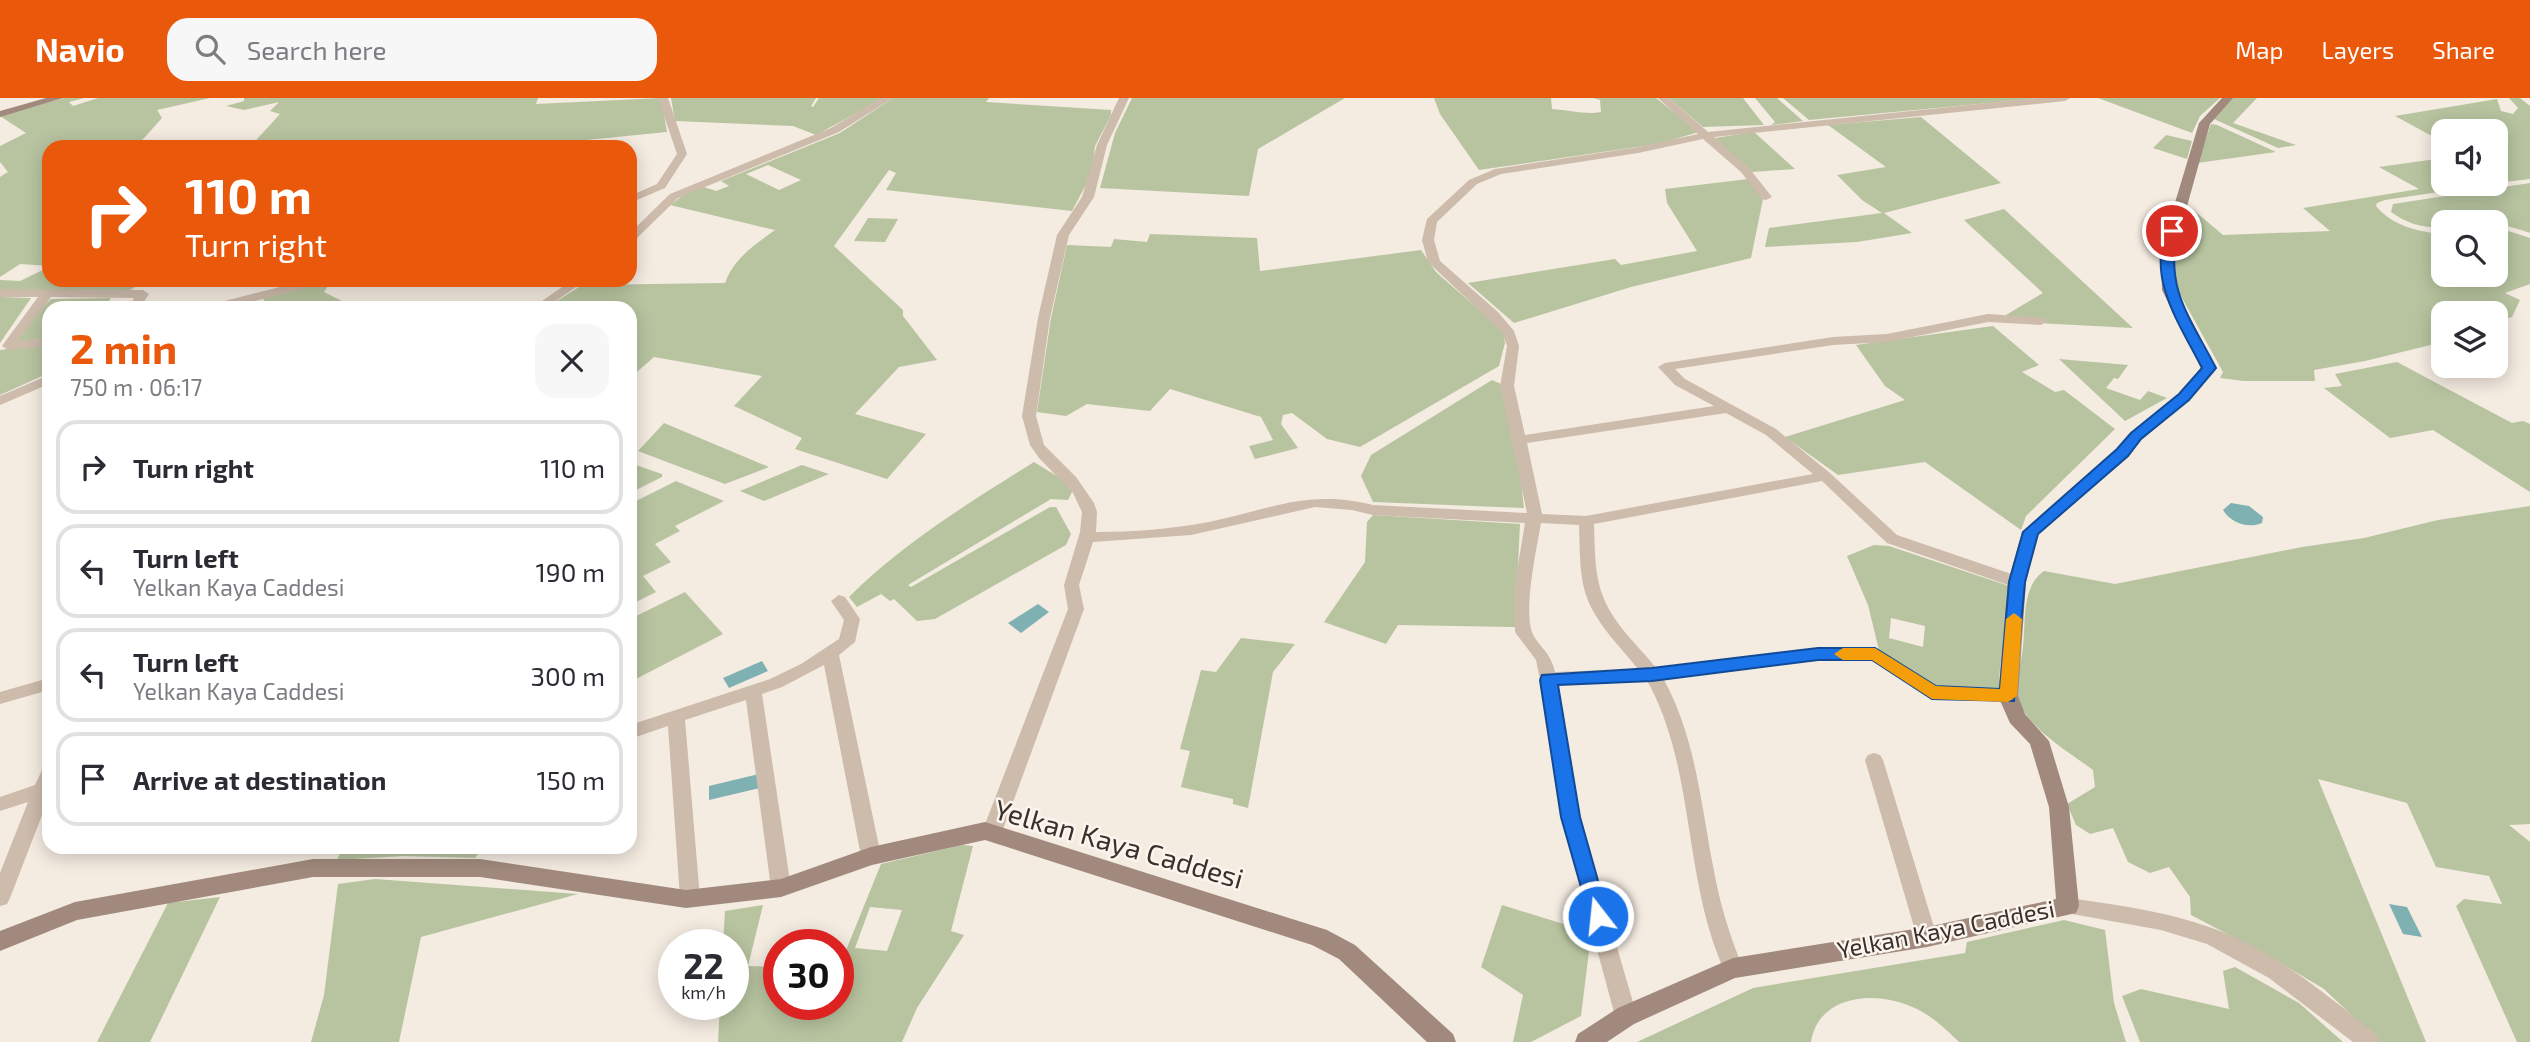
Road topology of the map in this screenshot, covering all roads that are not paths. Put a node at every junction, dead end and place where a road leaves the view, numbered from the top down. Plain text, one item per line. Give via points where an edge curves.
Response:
1 (58, 98) edge
2 (663, 98) edge
3 (888, 98) edge
4 (1124, 98) edge
5 (1663, 98) edge
6 (2065, 98) edge
7 (2228, 98) edge
8 (0, 114) edge
9 (1707, 135) junction
10 (653, 191) junction
11 (674, 196) junction
12 (637, 197) edge
13 (1766, 197) dead end
14 (637, 232) edge
15 (301, 287) edge
16 (570, 287) edge
17 (0, 293) edge
18 (47, 295) junction
19 (138, 301) edge
20 (260, 301) edge
21 (548, 301) edge
22 (2041, 321) dead end
23 (42, 343) edge
24 (4, 346) edge
25 (42, 382) edge
26 (0, 401) edge
27 (1730, 408) junction
28 (1519, 440) junction
29 (1825, 476) junction
30 (1533, 517) junction
31 (1587, 521) junction
32 (1086, 537) junction
33 (2017, 582) junction
34 (839, 601) dead end
35 (830, 652) junction
36 (1652, 675) junction
37 (1548, 680) junction
38 (42, 686) edge
39 (753, 691) junction
40 (2008, 696) junction
41 (0, 698) edge
42 (676, 717) junction
43 (637, 730) edge
44 (1874, 760) dead end
45 (42, 783) edge
46 (42, 791) edge
47 (0, 804) edge
48 (992, 832) junction
49 (871, 856) junction
50 (781, 888) junction
51 (0, 898) edge
52 (690, 898) junction
53 (2068, 906) junction
54 (1927, 937) junction
55 (0, 942) edge
56 (1733, 968) junction
57 (1626, 1016) junction
58 (1444, 1042) edge
59 (1587, 1042) edge
60 (2370, 1042) edge

1 - 8 street
2 - 10 street via 681,155 668,179
3 - 11 street via 835,130
4 - 32 street via 1102,145 1088,197 1063,235 1029,416 1040,454 1074,483 1089,506
5 - 9 street
6 - 9 street
7 - 33 street via 2205,123 2168,249 2169,290 2209,368 2123,453 2030,532
9 - 13 street
9 - 28 street via 1486,174 1431,221 1428,240 1434,262 1508,331 1513,346 1507,386
10 - 11 street
10 - 12 street
11 - 14 street
15 - 20 street
16 - 21 street
17 - 18 street
18 - 19 street via 143,294
18 - 24 street
22 - 27 street via 1988,318 1888,338 1833,341 1665,367 1680,383
23 - 24 street
25 - 26 street
27 - 28 street
27 - 29 street via 1799,452
28 - 30 street via 1527,464
29 - 31 street
29 - 33 street via 1892,539
30 - 31 street
30 - 32 street via 1373,510 1311,502 1190,529
30 - 37 street via 1522,583 1523,632 1544,659
31 - 36 street via 1596,601
32 - 48 street via 1071,585 1076,609
33 - 40 street
34 - 35 street via 852,619 847,642
35 - 39 street via 807,668
35 - 49 street
36 - 37 street
36 - 40 street via 1818,654 1875,654 1932,692
36 - 56 street via 1664,695 1691,780 1718,937
37 - 57 street via 1570,817
38 - 41 street
39 - 42 street
39 - 50 street
40 - 53 street, Yelkan Kaya Caddesi via 2017,718 2039,741 2059,807
42 - 43 street
42 - 52 street
44 - 54 street
45 - 47 street
46 - 51 street
48 - 49 street, Yelkan Kaya Caddesi via 962,834
48 - 58 street, Yelkan Kaya Caddesi via 1319,937 1347,952
49 - 50 street, Yelkan Kaya Caddesi
50 - 52 street, Yelkan Kaya Caddesi
52 - 55 street, Yelkan Kaya Caddesi via 480,868 313,869 75,911
53 - 54 street, Yelkan Kaya Caddesi
53 - 60 street via 2122,914 2213,938 2281,974
54 - 56 street, Yelkan Kaya Caddesi
56 - 57 street, Yelkan Kaya Caddesi
57 - 59 street, Yelkan Kaya Caddesi

